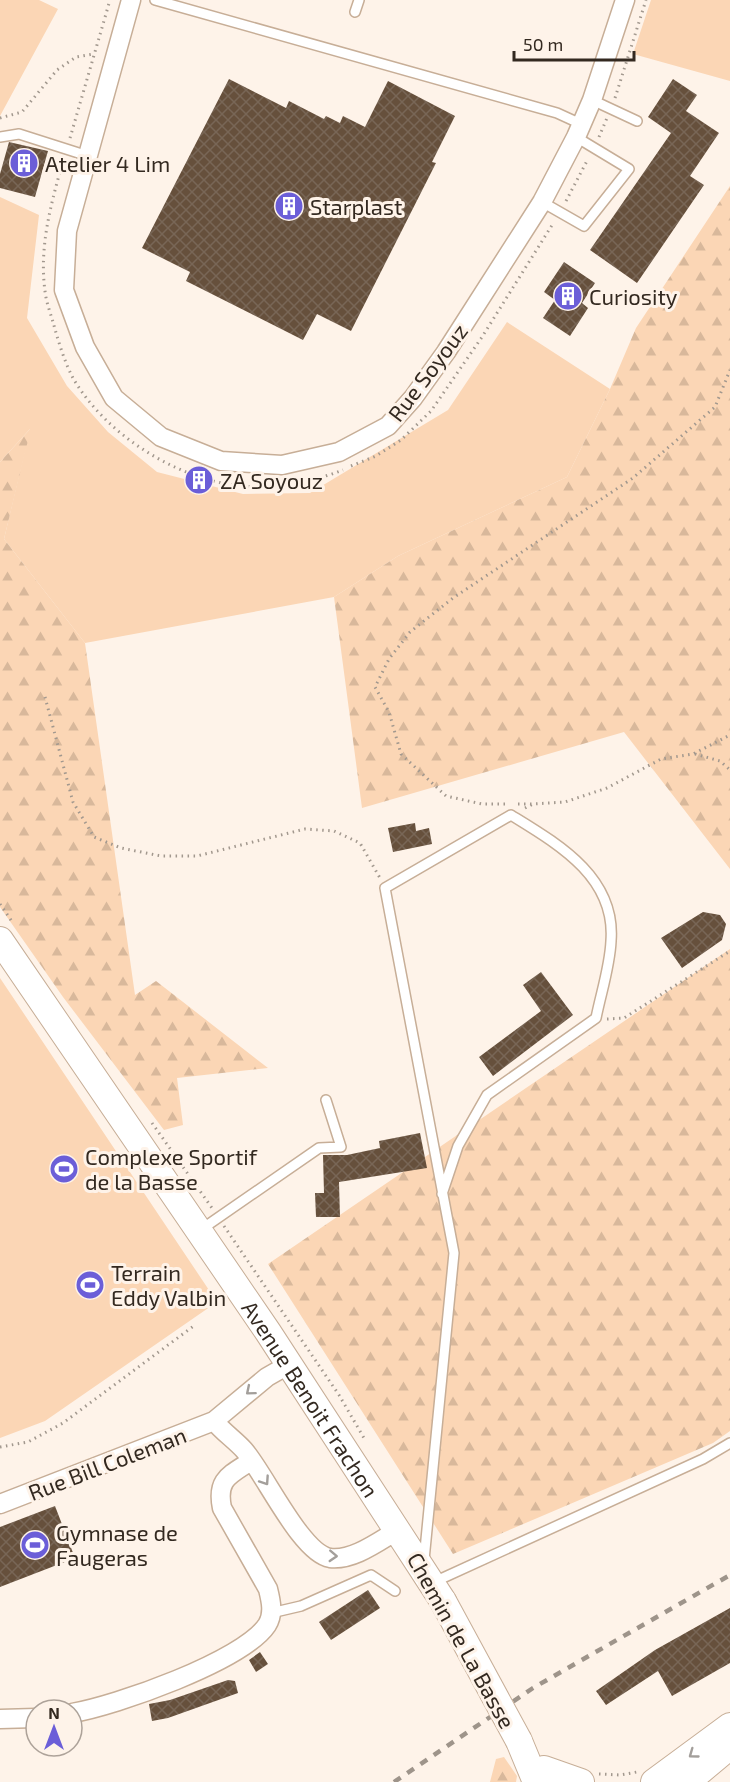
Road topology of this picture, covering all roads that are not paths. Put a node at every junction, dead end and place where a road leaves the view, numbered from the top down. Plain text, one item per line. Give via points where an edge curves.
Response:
1 (131, 0) edge
2 (155, 0) edge
3 (359, 0) edge
4 (625, 0) edge
5 (355, 12) dead end
6 (592, 100) junction
7 (637, 121) dead end
8 (578, 131) junction
9 (0, 137) edge
10 (88, 156) junction
11 (542, 202) junction
12 (0, 940) edge
13 (326, 1100) dead end
14 (442, 1194) junction
15 (199, 1231) junction
16 (288, 1365) junction
17 (214, 1421) junction
18 (730, 1443) edge
19 (251, 1461) junction
20 (0, 1504) edge
21 (398, 1530) junction
22 (433, 1584) junction
23 (395, 1591) dead end
24 (271, 1613) junction
25 (84, 1710) edge
26 (24, 1718) edge
27 (0, 1719) edge
28 (730, 1726) edge
29 (730, 1746) edge
30 (540, 1778) edge
31 (588, 1778) edge
32 (651, 1779) edge
33 (687, 1782) edge

1 - 10 street, Rue Soyouz
2 - 8 lane via 557,113
3 - 5 lane
4 - 6 street, Rue Soyouz
6 - 7 lane
6 - 8 street, Rue Soyouz
8 - 11 street, Rue Soyouz
8 - 11 lane via 594,149 629,169 584,226
9 - 10 lane via 19,134
10 - 11 street, Rue Soyouz via 67,231 64,290 84,347 114,398 161,437 221,461 282,465 339,452 388,426 446,352
12 - 15 main road, Avenue Benoit Frachon
13 - 15 lane via 341,1147 319,1148
14 - 14 lane via 386,888 511,815 572,855 593,877 609,908 611,941 595,1019 487,1095 458,1146
14 - 22 lane via 454,1253
15 - 16 main road, Avenue Benoit Frachon
16 -> 17 street, Rue Bill Coleman via 267,1377
16 - 21 main road, Avenue Benoit Frachon
17 - 19 street, Rue Bill Coleman
17 - 20 street, Rue Bill Coleman
18 - 22 lane
19 -> 21 street, Rue Bill Coleman via 301,1534 320,1554 331,1558 354,1553
19 - 24 street via 227,1477 219,1496 268,1589
21 - 22 main road, Chemin de La Basse
22 - 30 main road, Chemin de La Basse, bridge
23 - 24 lane via 371,1575 300,1606
24 - 25 street via 267,1624 241,1648 151,1691
26 - 27 street
28 -> 32 main road
29 - 33 main road
30 - 31 main road

